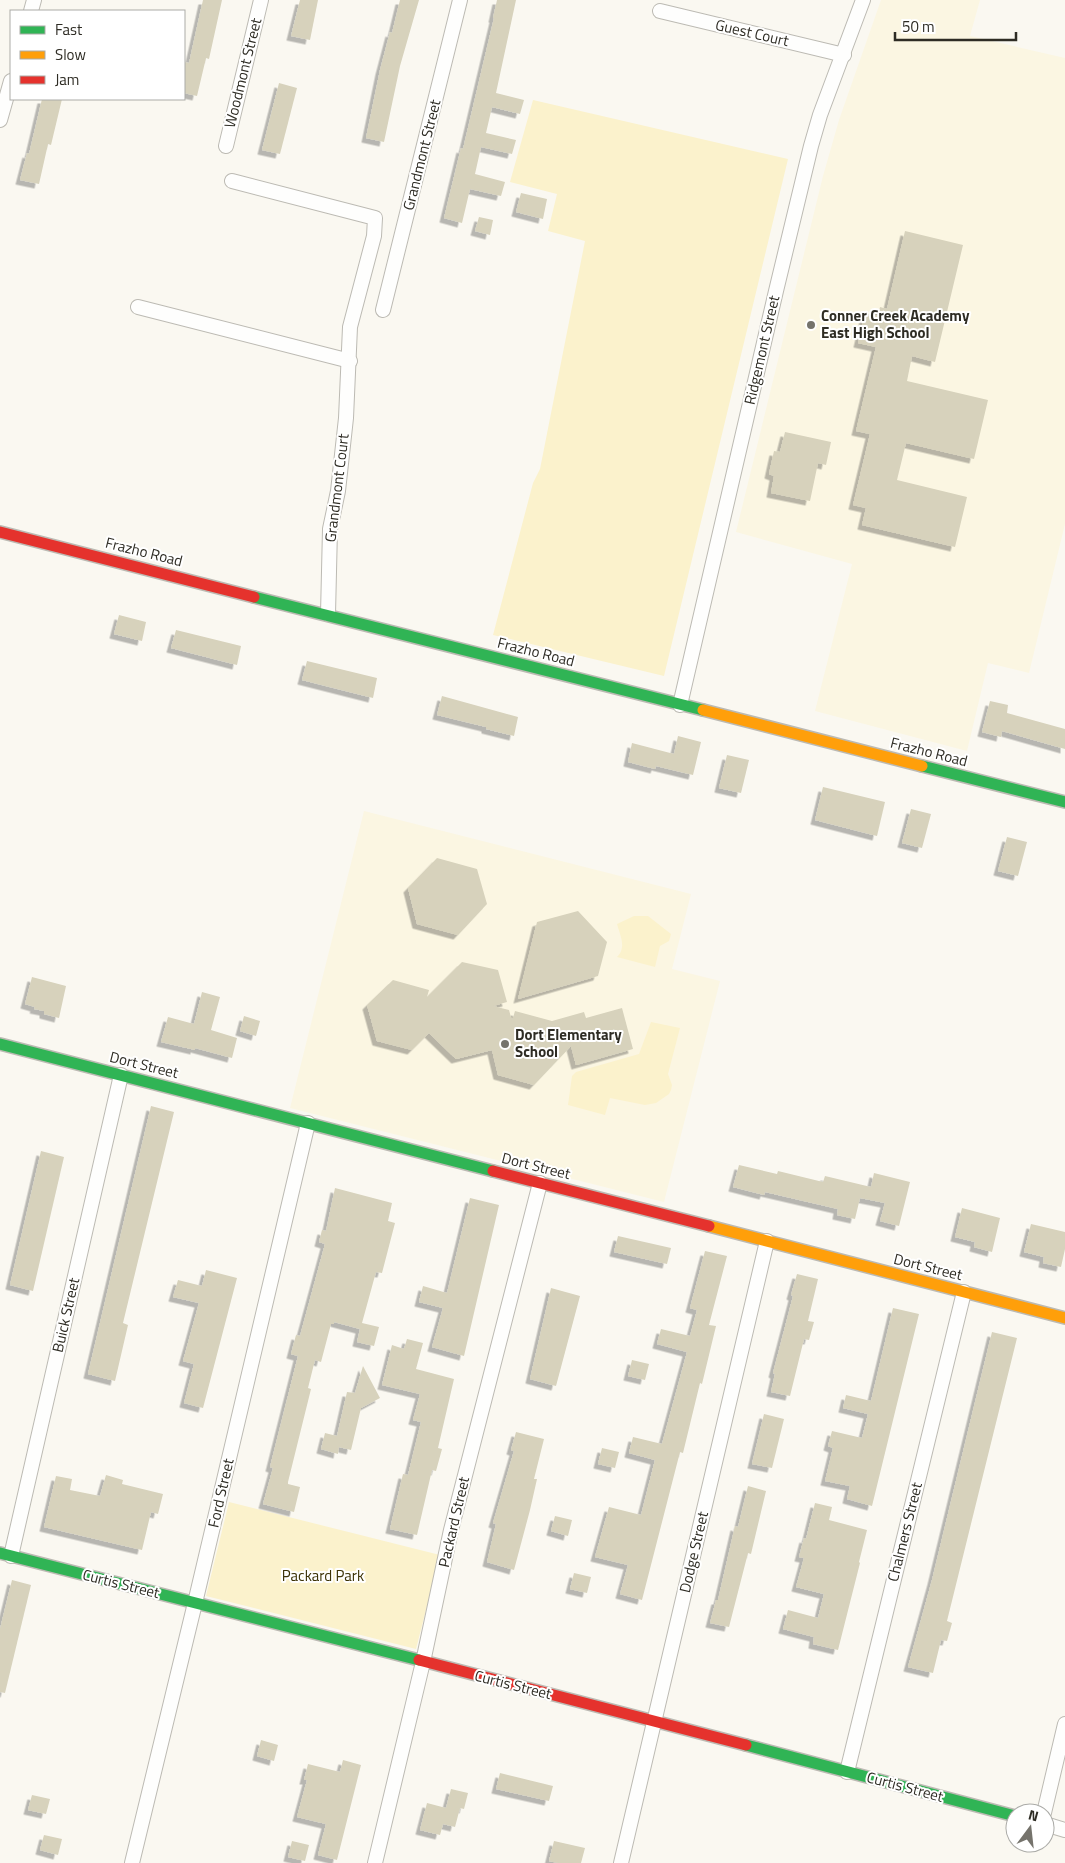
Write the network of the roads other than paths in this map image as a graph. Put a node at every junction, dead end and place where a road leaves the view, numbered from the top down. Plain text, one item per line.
1 (261, 0) edge
2 (460, 0) edge
3 (863, 0) edge
4 (660, 11) dead end
5 (844, 55) junction
6 (10, 85) edge
7 (0, 120) edge
8 (226, 146) dead end
9 (232, 181) dead end
10 (138, 307) dead end
11 (383, 310) dead end
12 (350, 362) junction
13 (0, 532) edge
14 (328, 614) junction
15 (680, 705) junction
16 (1065, 802) edge
17 (0, 1044) edge
18 (121, 1075) junction
19 (308, 1123) junction
20 (540, 1183) junction
21 (767, 1241) junction
22 (964, 1292) junction
23 (1065, 1318) edge
24 (5, 1555) edge
25 (195, 1603) junction
26 (423, 1662) junction
27 (655, 1721) junction
28 (1065, 1724) edge
29 (847, 1772) junction
30 (1046, 1803) edge
31 (1005, 1813) edge
32 (132, 1863) edge
33 (376, 1863) edge
34 (621, 1863) edge

1 - 8 street, Woodmont Street
2 - 11 street, Grandmont Street
3 - 5 street, Ridgemont Street
4 - 5 street, Guest Court
5 - 15 street, Ridgemont Street
6 - 7 street
9 - 12 street, Grandmont Court
10 - 12 street
12 - 14 street, Grandmont Court
13 - 14 street, Frazho Road
14 - 15 street, Frazho Road
15 - 16 street, Frazho Road
17 - 18 street, Dort Street
18 - 19 street, Dort Street
18 - 24 street, Buick Street
19 - 20 street, Dort Street
19 - 25 street, Ford Street
20 - 21 street, Dort Street
20 - 26 street, Packard Street
21 - 22 street, Dort Street
21 - 27 street, Dodge Street
22 - 23 street, Dort Street
22 - 29 street, Chalmers Street
24 - 25 street, Curtis Street
25 - 26 street, Curtis Street
25 - 32 street, Ford Street
26 - 27 street, Curtis Street
26 - 33 street, Packard Street
27 - 29 street, Curtis Street
27 - 34 street, Dodge Street
28 - 30 street
29 - 31 street, Curtis Street

